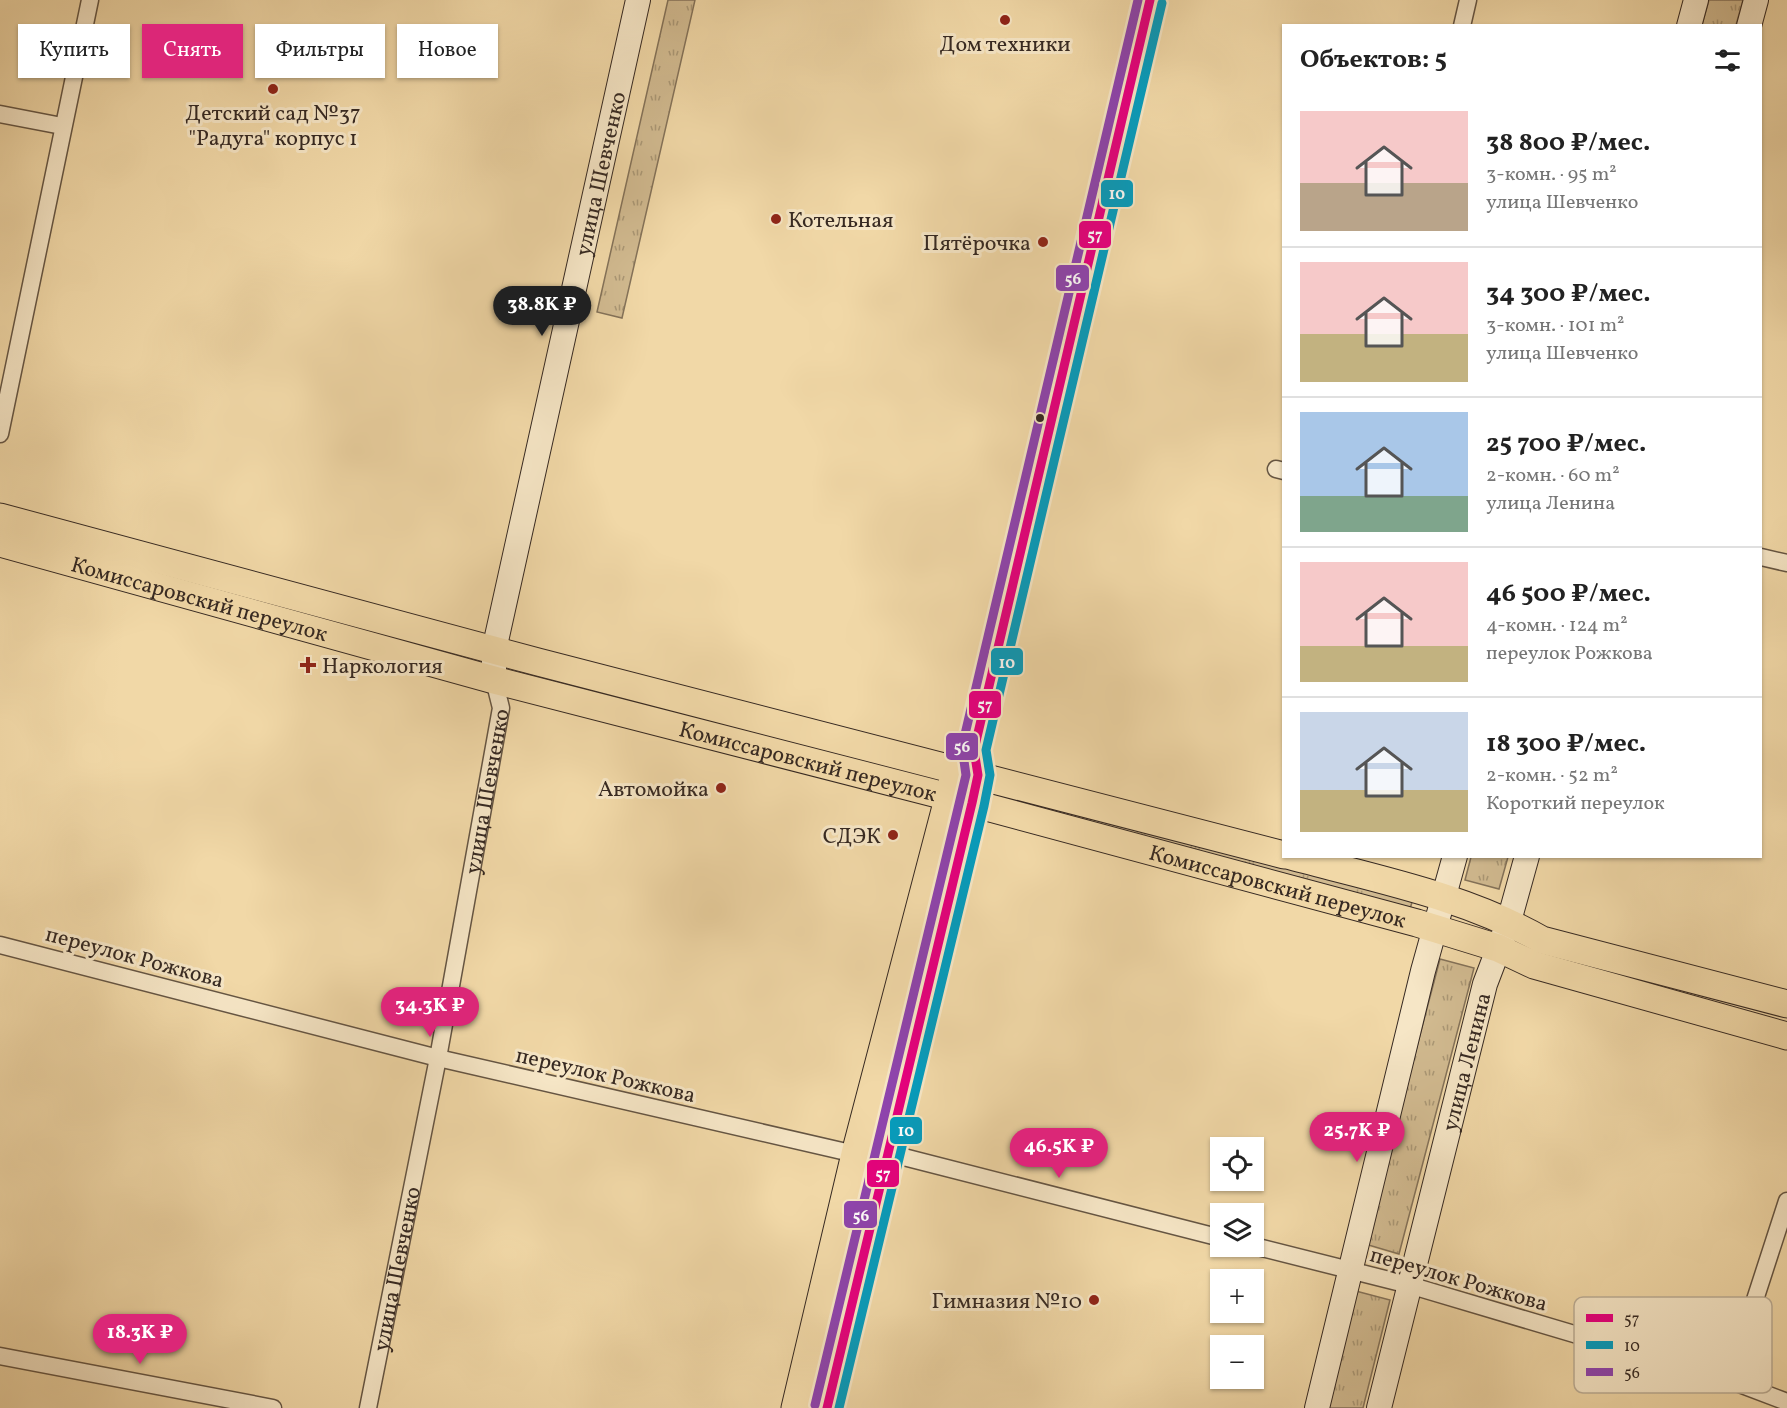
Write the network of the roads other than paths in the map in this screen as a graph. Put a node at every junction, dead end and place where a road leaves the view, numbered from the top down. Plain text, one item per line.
1 (90, 0) edge
2 (638, 0) edge
3 (1150, 0) edge
4 (1468, 0) edge
5 (1696, 0) edge
6 (1756, 0) edge
7 (1462, 24) edge
8 (1690, 24) edge
9 (1750, 24) edge
10 (0, 114) edge
11 (62, 126) junction
12 (0, 434) edge
13 (0, 517) edge
14 (0, 543) edge
15 (1762, 557) edge
16 (1787, 563) edge
17 (495, 650) junction
18 (494, 680) junction
19 (969, 765) junction
20 (960, 800) junction
21 (1282, 854) edge
22 (1298, 858) edge
23 (1454, 858) edge
24 (1526, 858) edge
25 (1443, 898) junction
26 (1509, 921) junction
27 (1435, 929) junction
28 (0, 945) edge
29 (1498, 948) junction
30 (1787, 1005) edge
31 (1785, 1028) edge
32 (438, 1058) junction
33 (888, 1153) junction
34 (855, 1154) junction
35 (1787, 1201) edge
36 (1210, 1235) edge
37 (1264, 1249) edge
38 (1352, 1272) junction
39 (1409, 1285) junction
40 (1756, 1297) edge
41 (1574, 1334) edge
42 (0, 1356) edge
43 (1763, 1393) edge
44 (1787, 1402) edge
45 (273, 1408) edge
46 (368, 1408) edge
47 (795, 1408) edge
48 (827, 1408) edge
49 (1317, 1408) edge
50 (1379, 1408) edge

1 - 11 street
2 - 17 main road, улица Шевченко
3 - 19 main road
4 - 7 street
5 - 8 main road
6 - 9 main road
10 - 11 street
11 - 12 street
13 - 17 main road, Комиссаровский переулок
14 - 18 main road, Комиссаровский переулок
15 - 16 street
17 - 18 main road, улица Шевченко
17 - 19 main road, Комиссаровский переулок
18 - 20 main road, Комиссаровский переулок
18 - 32 street, улица Шевченко
19 - 20 main road
19 - 21 main road, Комиссаровский переулок
20 - 27 main road, Комиссаровский переулок
20 - 33 main road
20 - 34 main road
22 - 25 main road, Комиссаровский переулок
23 - 25 main road
24 - 26 main road, улица Ленина
25 - 26 main road, Комиссаровский переулок
25 - 27 main road
26 - 29 main road, улица Ленина
26 - 30 main road, Комиссаровский переулок
27 - 29 main road, Комиссаровский переулок
27 - 38 main road
28 - 32 street, переулок Рожкова
29 - 31 main road, Комиссаровский переулок
29 - 39 main road, улица Ленина
32 - 34 street, переулок Рожкова
32 - 46 street, улица Шевченко
33 - 36 street
33 - 48 main road
34 - 47 main road
35 - 40 street
37 - 38 street, переулок Рожкова
38 - 39 street, переулок Рожкова
38 - 49 main road
39 - 41 street, переулок Рожкова
39 - 50 main road, улица Ленина
42 - 45 street
43 - 44 street, переулок Рожкова

